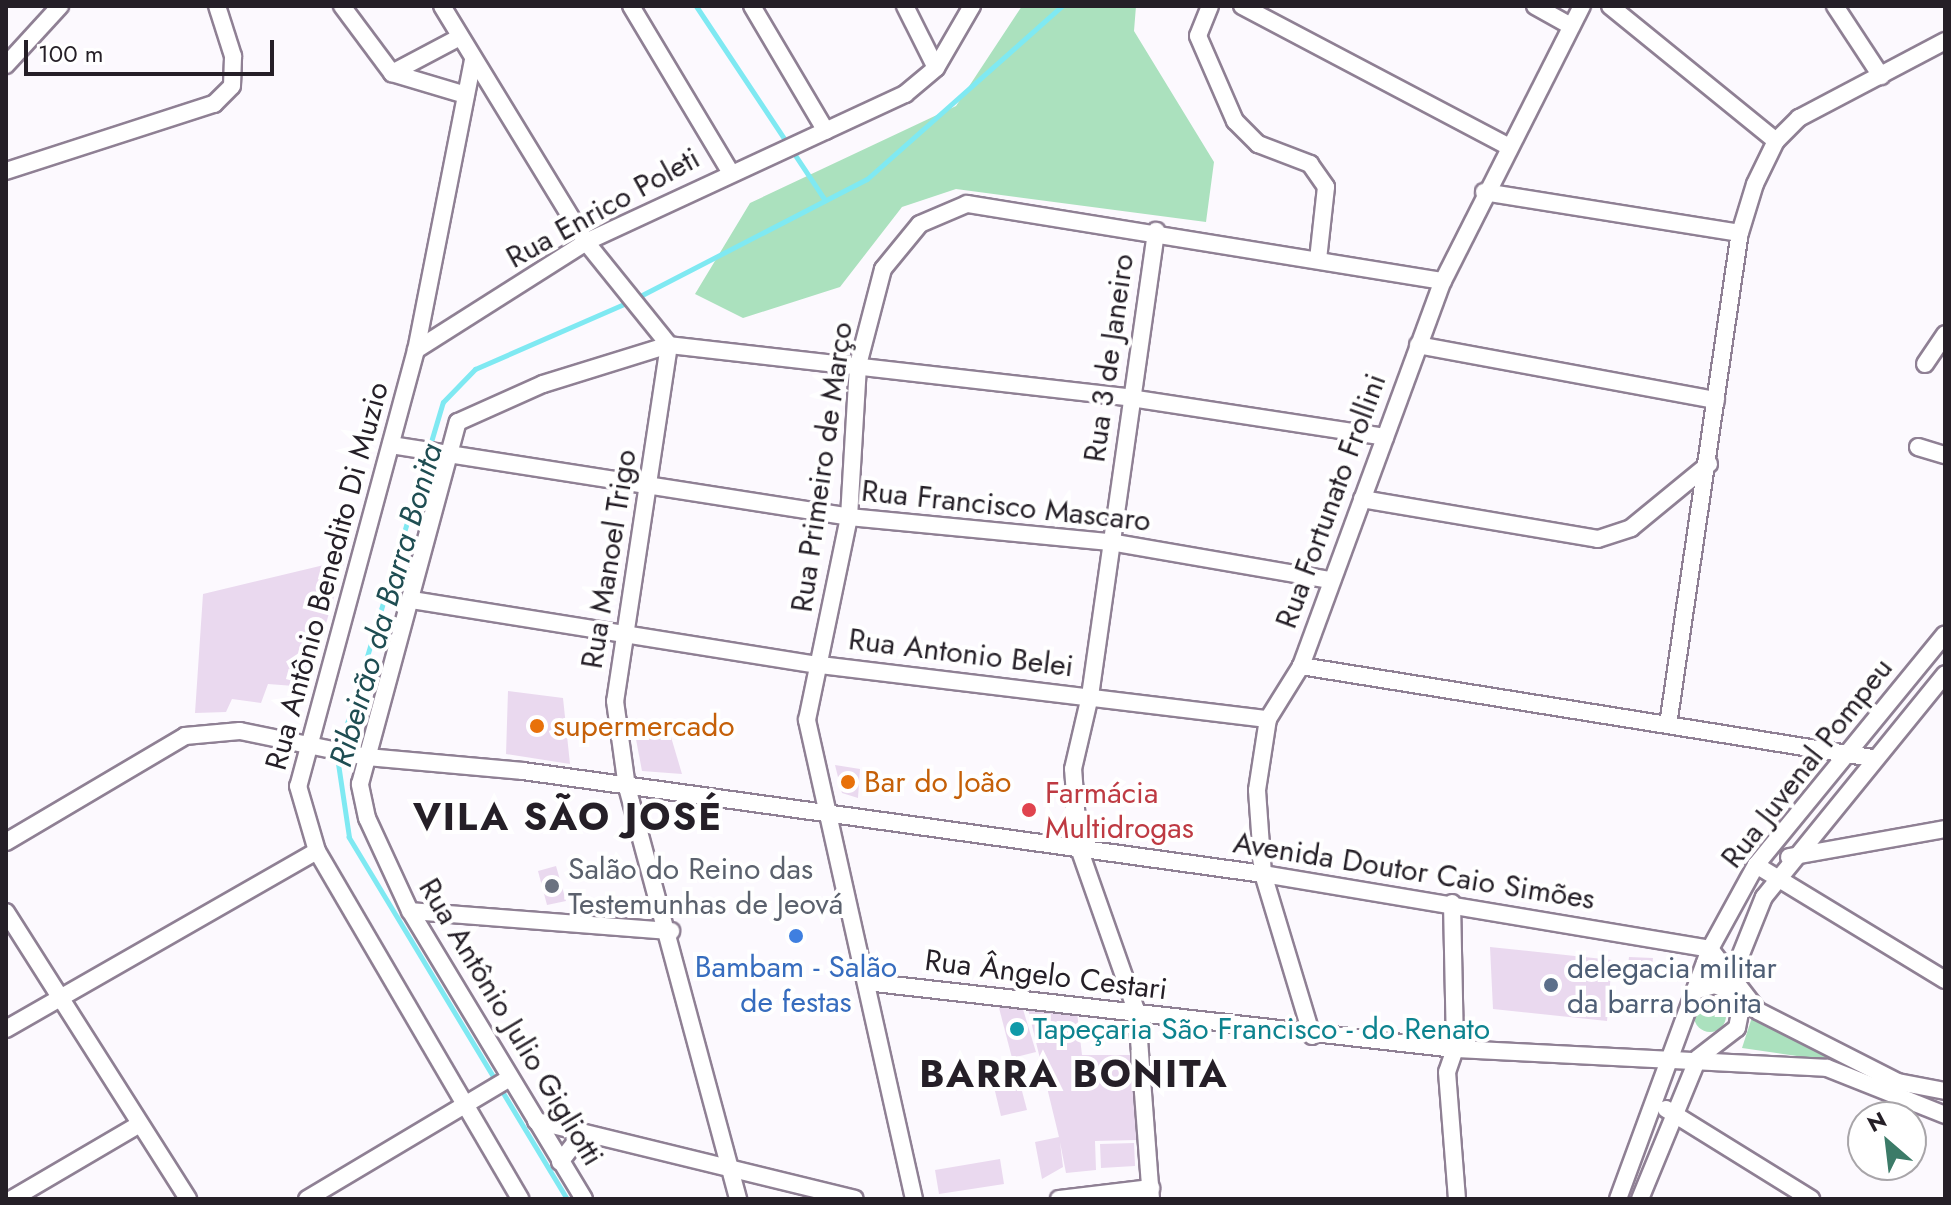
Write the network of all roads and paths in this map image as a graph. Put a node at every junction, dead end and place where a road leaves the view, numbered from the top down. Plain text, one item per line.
1 (60, 6) edge
2 (217, 6) edge
3 (342, 6) edge
4 (442, 6) edge
5 (631, 6) edge
6 (752, 6) edge
7 (905, 6) edge
8 (972, 6) edge
9 (1210, 6) edge
10 (1242, 6) edge
11 (1535, 6) edge
12 (1582, 6) edge
13 (1610, 6) edge
14 (1835, 6) edge
15 (1571, 26) junction
16 (460, 37) junction
17 (1945, 41) edge
18 (473, 60) junction
19 (6, 65) edge
20 (936, 68) junction
21 (394, 69) junction
22 (1881, 76) junction
23 (466, 95) junction
24 (826, 131) junction
25 (1776, 141) junction
26 (1509, 147) junction
27 (729, 170) junction
28 (6, 171) edge
29 (1484, 192) junction
30 (1156, 231) junction
31 (1740, 233) junction
32 (586, 242) junction
33 (1318, 259) junction
34 (1443, 281) junction
35 (1945, 334) edge
36 (669, 345) junction
37 (1418, 345) junction
38 (416, 350) junction
39 (1925, 364) dead end
40 (858, 365) junction
41 (1131, 398) junction
42 (1716, 400) junction
43 (1385, 437) junction
44 (394, 446) junction
45 (1918, 447) dead end
46 (438, 455) junction
47 (1945, 455) edge
48 (1709, 464) junction
49 (652, 482) junction
50 (1362, 499) junction
51 (849, 517) junction
52 (1110, 542) junction
53 (1330, 580) junction
54 (412, 600) junction
55 (621, 631) junction
56 (1945, 634) edge
57 (820, 665) junction
58 (1301, 666) junction
59 (1945, 674) edge
60 (1090, 696) junction
61 (1268, 719) junction
62 (1668, 725) junction
63 (309, 745) junction
64 (1844, 753) junction
65 (367, 757) junction
66 (1872, 758) junction
67 (627, 787) junction
68 (826, 813) junction
69 (1945, 829) edge
70 (6, 842) edge
71 (1771, 847) junction
72 (1079, 848) junction
73 (317, 851) junction
74 (1790, 857) junction
75 (1756, 865) junction
76 (1263, 874) junction
77 (1778, 877) junction
78 (1452, 903) junction
79 (410, 911) junction
80 (6, 912) edge
81 (671, 931) junction
82 (1710, 949) junction
83 (1731, 979) junction
84 (1945, 980) edge
85 (866, 982) junction
86 (1697, 990) junction
87 (1738, 996) junction
88 (57, 999) junction
89 (1137, 1013) junction
90 (6, 1029) edge
91 (1312, 1036) junction
92 (1455, 1049) junction
93 (1698, 1058) junction
94 (1671, 1065) junction
95 (505, 1081) junction
96 (1945, 1091) edge
97 (469, 1103) junction
98 (1655, 1104) junction
99 (1675, 1113) junction
100 (1945, 1115) edge
101 (536, 1121) junction
102 (140, 1124) junction
103 (583, 1133) junction
104 (560, 1162) junction
105 (730, 1168) junction
106 (1151, 1194) edge
107 (12, 1199) edge
108 (188, 1199) edge
109 (307, 1199) edge
110 (520, 1199) edge
111 (584, 1199) edge
112 (738, 1199) edge
113 (855, 1199) edge
114 (914, 1199) edge
115 (1059, 1199) edge
116 (1456, 1199) edge
117 (1618, 1199) edge
118 (1640, 1199) edge
119 (1811, 1199) edge

1 - 19 street
2 - 28 street
3 - 21 street
4 - 16 street
5 - 27 street
6 - 24 street
7 - 20 street
8 - 20 street, Rua Enrico Poleti
9 - 33 street
10 - 26 street
11 - 15 street
12 - 15 street, Rua Fortunato Frollini
13 - 25 street
14 - 22 street
15 - 26 street, Rua Fortunato Frollini
16 - 18 street
16 - 21 street
17 - 22 street
18 - 23 street, Rua Antônio Benedito Di Muzio
18 - 32 street
20 - 24 street, Rua Enrico Poleti
21 - 23 street
22 - 25 street
23 - 38 street, Rua Antônio Benedito Di Muzio
24 - 27 street, Rua Enrico Poleti
25 - 31 street
26 - 29 street, Rua Fortunato Frollini
27 - 32 street, Rua Enrico Poleti
29 - 31 street
29 - 34 street, Rua Fortunato Frollini
30 - 33 street
30 - 40 street, Rua Primeiro de Março
30 - 41 street, Rua 3 de Janeiro
31 - 42 street
32 - 36 street
32 - 38 street, Rua Enrico Poleti
33 - 34 street
34 - 37 street, Rua Fortunato Frollini
35 - 39 street
36 - 40 street
36 - 46 street, Rua Antônio Julio Gigliotti
36 - 49 street, Rua Manoel Trigo
37 - 42 street
37 - 43 street, Rua Fortunato Frollini
38 - 44 street, Rua Antônio Benedito Di Muzio
40 - 41 street
40 - 51 street, Rua Primeiro de Março
41 - 43 street
41 - 52 street, Rua 3 de Janeiro
42 - 48 street
43 - 50 street, Rua Fortunato Frollini
44 - 46 street, Rua Francisco Mascaro
44 - 63 street, Rua Antônio Benedito Di Muzio
45 - 47 street
46 - 49 street, Rua Francisco Mascaro
46 - 54 street, Rua Antônio Julio Gigliotti
48 - 50 street
48 - 62 street
49 - 51 street, Rua Francisco Mascaro
49 - 55 street, Rua Manoel Trigo
50 - 53 street, Rua Fortunato Frollini
51 - 52 street, Rua Francisco Mascaro
51 - 57 street, Rua Primeiro de Março
52 - 53 street, Rua Francisco Mascaro
52 - 60 street, Rua 3 de Janeiro
53 - 58 street, Rua Fortunato Frollini
54 - 55 street, Rua Antonio Belei
54 - 65 street, Rua Antônio Julio Gigliotti
55 - 57 street, Rua Antonio Belei
55 - 67 street, Rua Manoel Trigo
56 - 64 street, Rua Juvenal Pompeu
57 - 60 street, Rua Antonio Belei
57 - 68 street, Rua Primeiro de Março
58 - 61 street, Rua Fortunato Frollini
58 - 62 street
59 - 66 street, Rua Juvenal Pompeu
60 - 61 street, Rua Antonio Belei
60 - 72 street, Rua 3 de Janeiro
61 - 76 street, Rua Fortunato Frollini
62 - 64 street
63 - 65 street, Avenida Doutor Caio Simões
63 - 70 street, Avenida Doutor Caio Simões
63 - 73 street, Rua Antônio Benedito Di Muzio
64 - 66 street
64 - 71 street, Rua Juvenal Pompeu
65 - 67 street, Avenida Doutor Caio Simões
65 - 79 street, Rua Antônio Julio Gigliotti
66 - 74 street, Rua Juvenal Pompeu
67 - 68 street, Avenida Doutor Caio Simões
67 - 81 street, Rua Manoel Trigo
68 - 72 street, Avenida Doutor Caio Simões
68 - 85 street, Rua Primeiro de Março
69 - 74 street
71 - 74 street
71 - 75 street, Rua Juvenal Pompeu
72 - 76 street, Avenida Doutor Caio Simões
72 - 89 street, Rua 3 de Janeiro
73 - 88 street
73 - 97 street, Rua Antônio Benedito Di Muzio
74 - 77 street, Rua Juvenal Pompeu
75 - 77 street
75 - 82 street, Rua Juvenal Pompeu
76 - 78 street, Avenida Doutor Caio Simões
76 - 91 street, Rua Fortunato Frollini
77 - 83 street, Rua Juvenal Pompeu
77 - 84 street
78 - 82 street, Avenida Doutor Caio Simões
78 - 92 street
79 - 81 street
79 - 95 street, Rua Antônio Julio Gigliotti
80 - 88 street
81 - 105 street, Rua Manoel Trigo
82 - 83 street
82 - 86 street, Rua Juvenal Pompeu
83 - 87 street
83 - 96 street
85 - 89 street, Rua Ângelo Cestari
85 - 114 street, Rua Primeiro de Março
86 - 87 street
86 - 94 street, Rua Juvenal Pompeu
87 - 93 street
88 - 90 street
88 - 102 street
89 - 91 street, Rua Ângelo Cestari
89 - 106 street, Rua 3 de Janeiro
91 - 92 street, Rua Ângelo Cestari
92 - 94 street, Rua Ângelo Cestari
92 - 116 street
93 - 94 street, Rua Ângelo Cestari
93 - 99 street
93 - 100 street
94 - 98 street, Rua Juvenal Pompeu
95 - 97 street
95 - 101 street, Rua Antônio Julio Gigliotti
97 - 109 street
97 - 110 street, Rua Antônio Benedito Di Muzio
98 - 99 street
98 - 117 street, Rua Juvenal Pompeu
99 - 118 street
99 - 119 street
101 - 103 street
101 - 104 street, Rua Antônio Julio Gigliotti
102 - 107 street
102 - 108 street
103 - 104 street
103 - 105 street
104 - 111 street, Rua Antônio Julio Gigliotti
105 - 112 street, Rua Manoel Trigo
105 - 113 street
106 - 115 street

